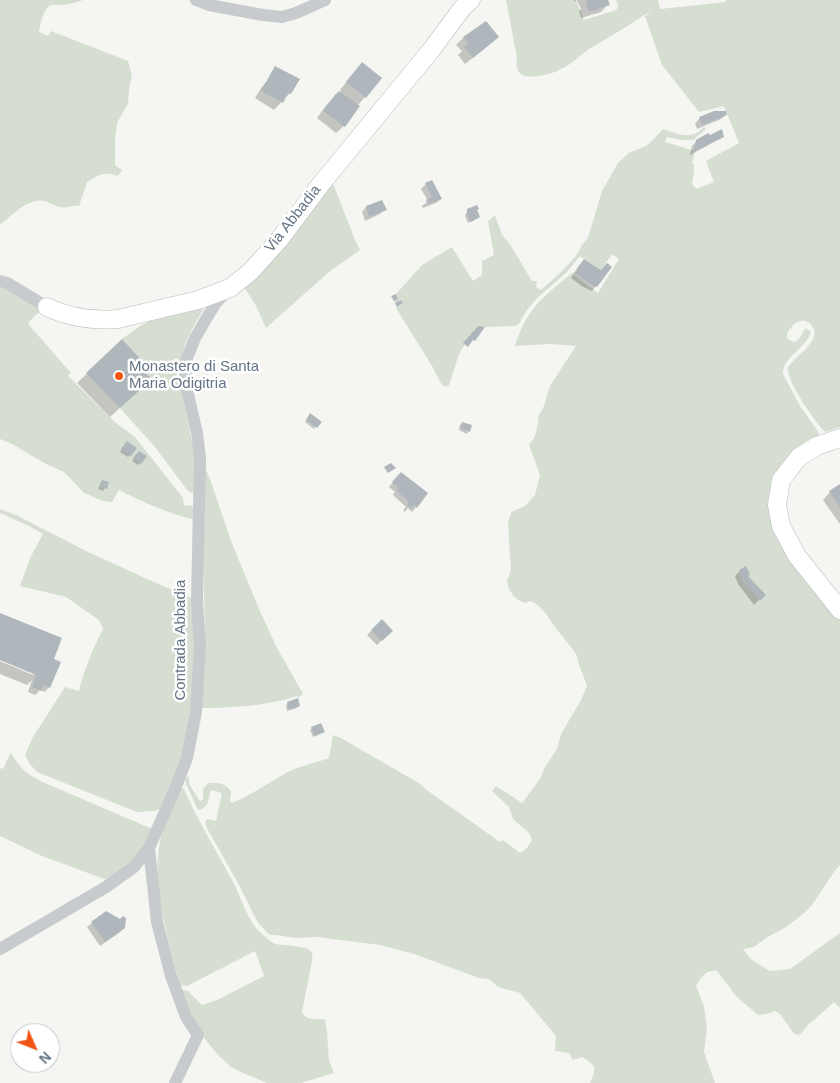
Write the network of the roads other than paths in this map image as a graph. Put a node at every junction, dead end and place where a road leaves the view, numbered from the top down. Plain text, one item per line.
1 (196, 0) edge
2 (325, 0) edge
3 (463, 2) edge
4 (0, 282) edge
5 (230, 288) junction
6 (47, 307) joint
7 (840, 438) edge
8 (840, 610) edge
9 (149, 848) junction
10 (0, 949) edge
11 (175, 1083) edge

1 - 2 street
3 - 5 street, Via Abbadia
4 - 6 street
5 - 6 street, Via Abbadia
5 - 9 street, Contrada Abbadia
7 - 8 street
9 - 10 street, Contrada Abbadia
9 - 11 street

